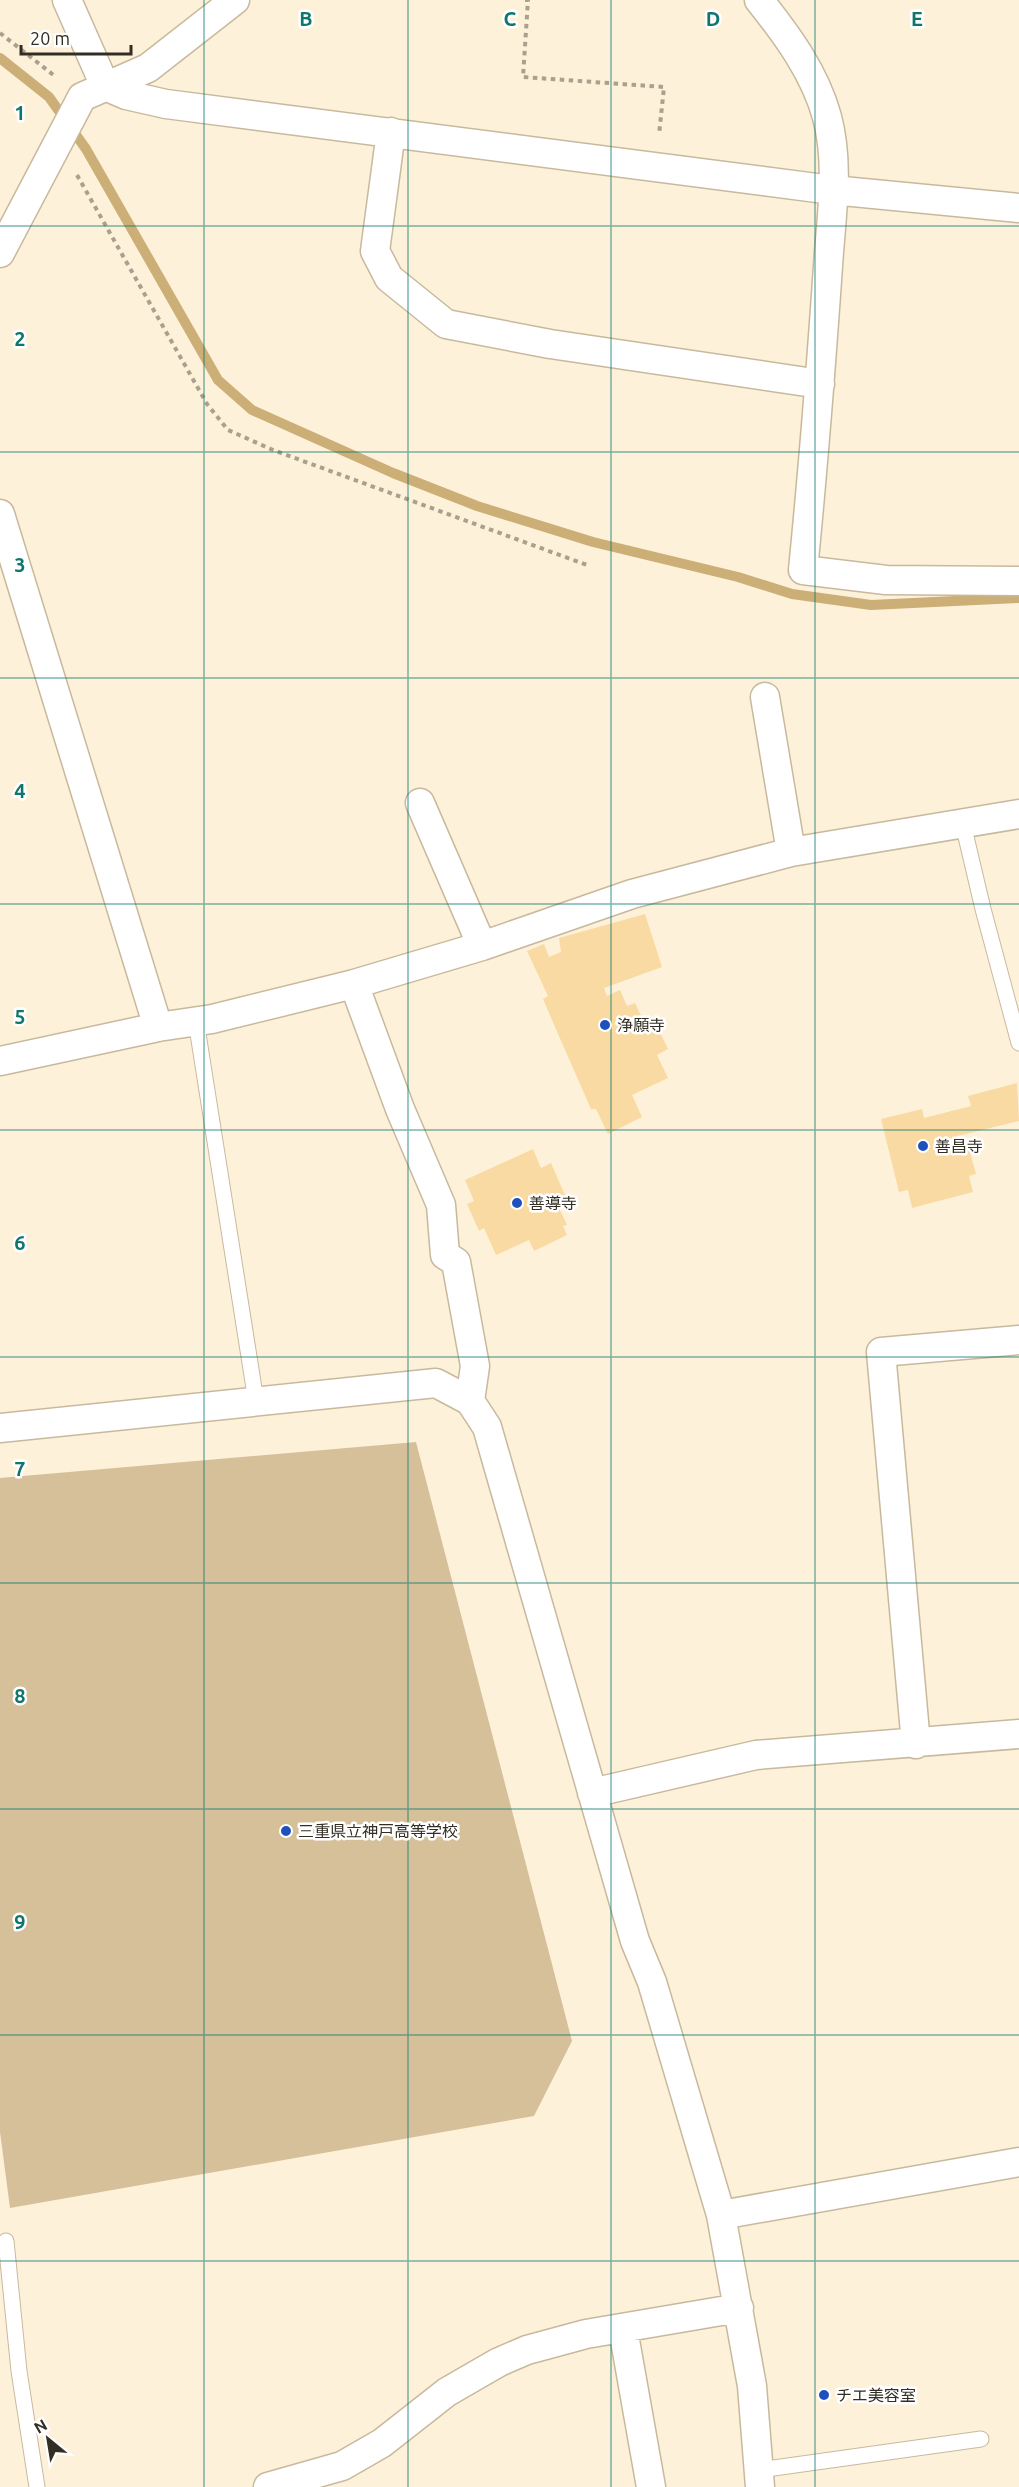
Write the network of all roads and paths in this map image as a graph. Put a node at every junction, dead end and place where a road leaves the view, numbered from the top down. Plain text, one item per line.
1 (67, 0) edge
2 (235, 0) edge
3 (525, 0) edge
4 (759, 0) edge
5 (0, 33) edge
6 (89, 95) junction
7 (391, 132) junction
8 (55, 145) junction
9 (655, 167) junction
10 (832, 190) junction
11 (1019, 208) edge
12 (0, 254) edge
13 (820, 384) junction
14 (0, 514) edge
15 (587, 565) dead end
16 (1019, 581) edge
17 (765, 697) dead end
18 (420, 802) dead end
19 (1019, 814) edge
20 (963, 824) junction
21 (791, 852) junction
22 (482, 946) junction
23 (354, 984) junction
24 (196, 1021) junction
25 (158, 1027) junction
26 (1019, 1043) edge
27 (0, 1061) edge
28 (1019, 1340) edge
29 (256, 1401) junction
30 (470, 1401) junction
31 (0, 1428) edge
32 (1019, 1734) edge
33 (916, 1744) junction
34 (592, 1793) junction
35 (1019, 2162) edge
36 (721, 2215) junction
37 (6, 2241) dead end
38 (739, 2308) junction
39 (623, 2329) junction
40 (981, 2439) dead end
41 (759, 2479) edge
42 (37, 2487) edge
43 (268, 2487) edge
44 (651, 2487) edge

1 - 6 street
2 - 6 street
3 - 9 path
4 - 10 street
5 - 6 path
6 - 7 street
6 - 8 street
7 - 9 street
7 - 13 street
8 - 12 street
8 - 15 path
9 - 10 street
10 - 11 street
10 - 13 street
13 - 16 street
14 - 25 street
17 - 21 street
18 - 22 street
19 - 20 street
20 - 21 street
20 - 26 lane
21 - 22 street
22 - 23 street
23 - 24 street
23 - 30 street
24 - 25 street
24 - 29 lane
25 - 27 street
28 - 33 street
29 - 30 street
29 - 31 street
30 - 34 street
32 - 33 street
33 - 34 street
34 - 36 street
35 - 36 street
36 - 38 street
37 - 42 lane
38 - 39 street
38 - 41 street
39 - 43 street
39 - 44 street
40 - 41 lane

